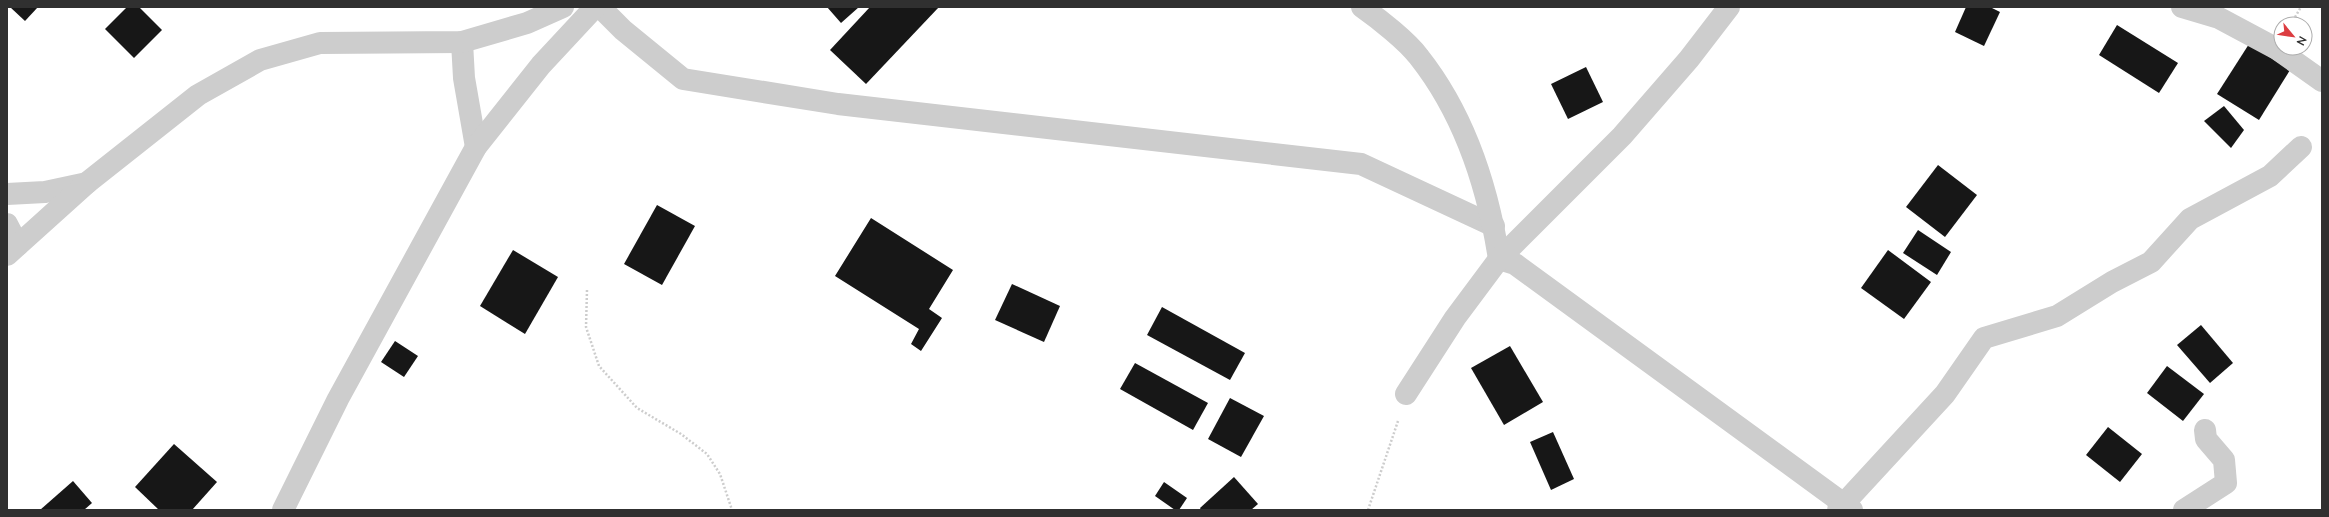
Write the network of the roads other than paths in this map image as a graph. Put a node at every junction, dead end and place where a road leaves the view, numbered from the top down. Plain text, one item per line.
1 (563, 7) edge
2 (595, 7) edge
3 (600, 7) edge
4 (1362, 7) edge
5 (1729, 7) edge
6 (2182, 7) edge
7 (462, 42) junction
8 (2322, 81) edge
9 (476, 147) junction
10 (2301, 147) dead end
11 (88, 182) junction
12 (7, 194) edge
13 (7, 224) edge
14 (1494, 226) junction
15 (13, 250) edge
16 (1499, 259) junction
17 (1406, 394) road end
18 (2205, 430) dead end
19 (1845, 508) edge
20 (283, 510) edge
21 (2184, 510) edge

1 - 7 street
2 - 9 street
3 - 14 street
4 - 14 street
5 - 16 street
6 - 8 street
7 - 9 street
7 - 11 street
9 - 20 street
10 - 19 street
11 - 12 street
11 - 15 street
13 - 15 street
14 - 16 street
16 - 17 street
16 - 19 street
18 - 21 street

